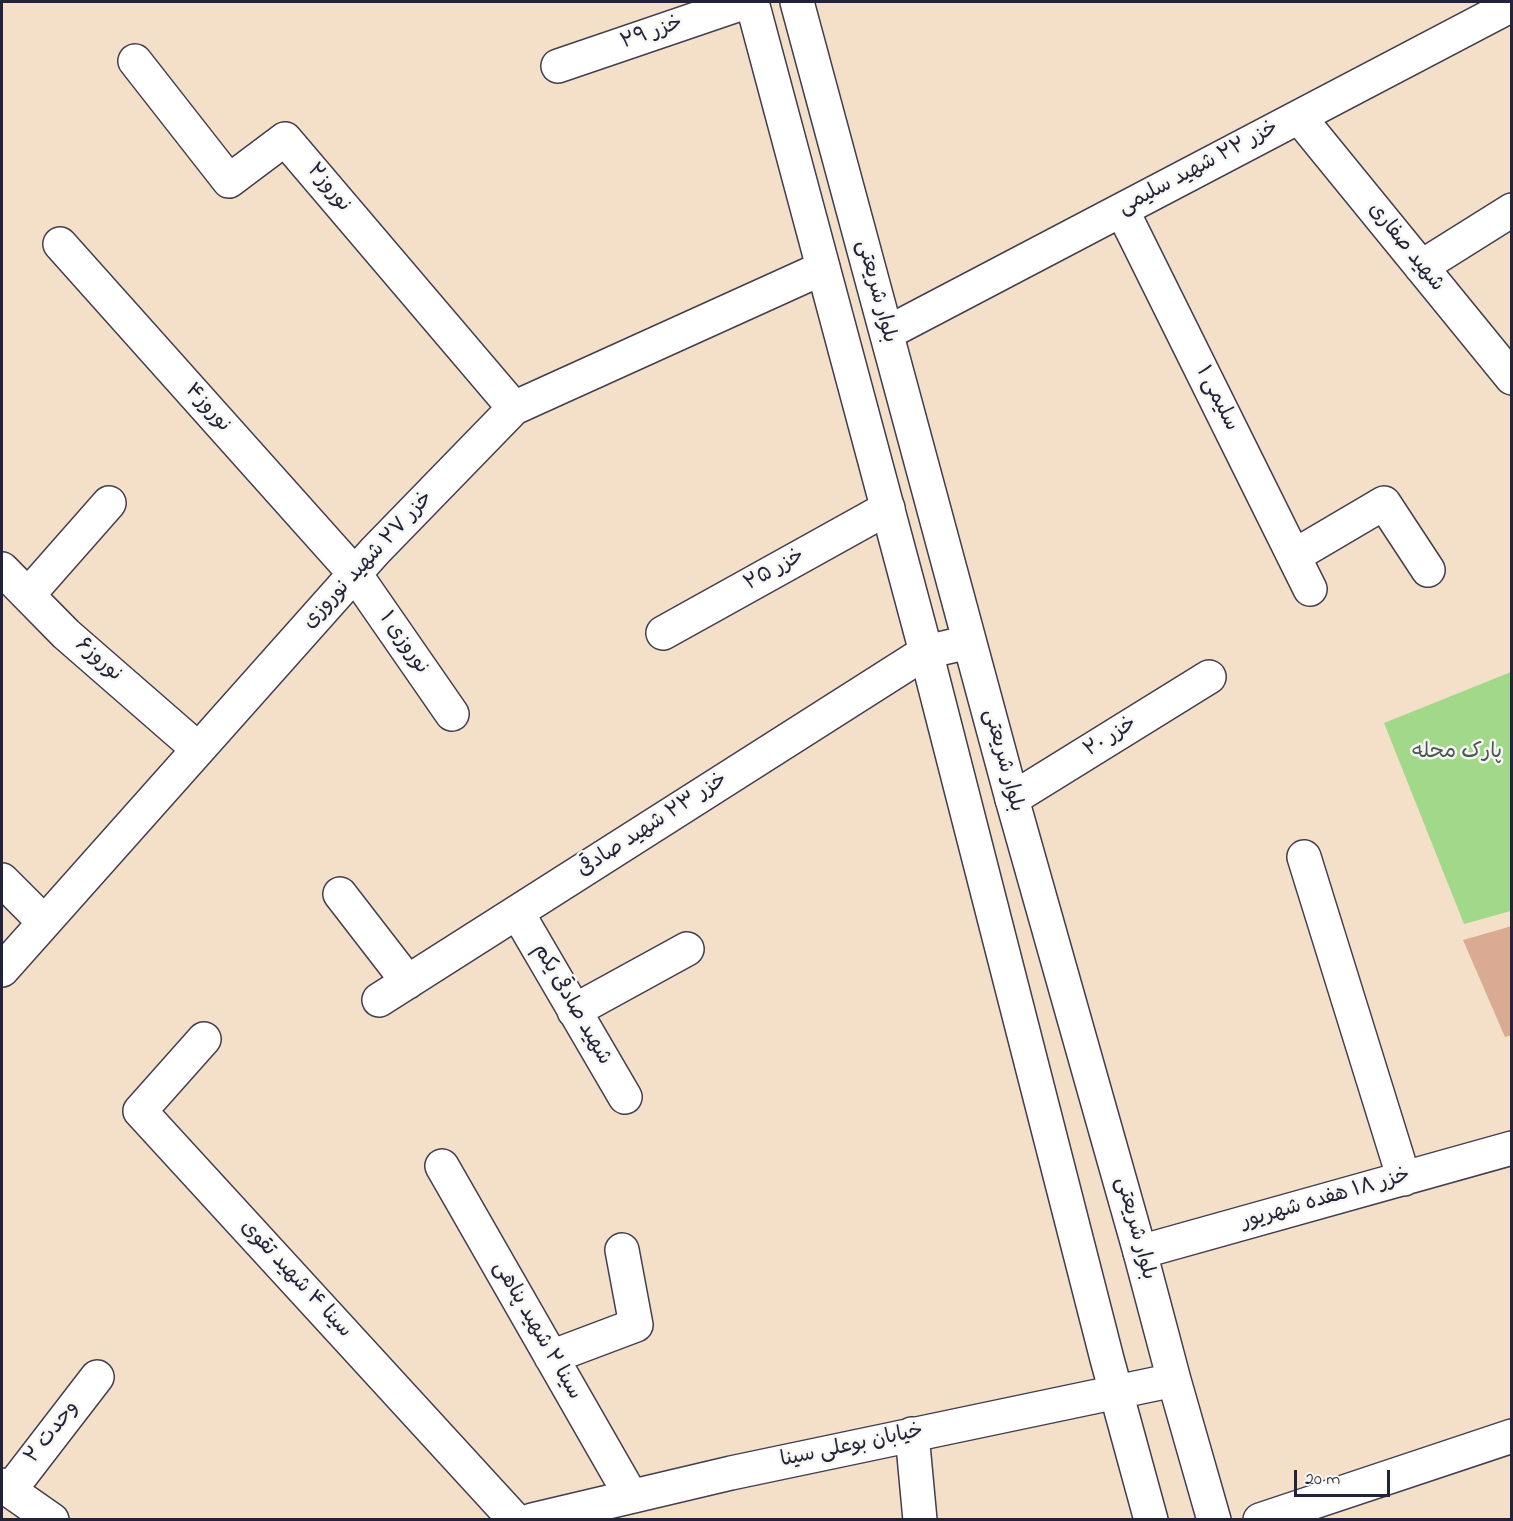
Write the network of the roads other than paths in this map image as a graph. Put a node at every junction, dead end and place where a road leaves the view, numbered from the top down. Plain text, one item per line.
1 (746, 2) edge
2 (752, 2) edge
3 (797, 2) edge
4 (1500, 6) edge
5 (135, 61) dead end
6 (558, 66) dead end
7 (1299, 117) junction
8 (1122, 210) junction
9 (1512, 210) edge
10 (60, 244) dead end
11 (1421, 267) junction
12 (823, 268) junction
13 (886, 333) junction
14 (1512, 378) edge
15 (514, 408) junction
16 (109, 503) dead end
17 (888, 508) junction
18 (1294, 556) junction
19 (2, 569) edge
20 (1428, 570) dead end
21 (355, 574) junction
22 (1311, 589) dead end
23 (27, 595) junction
24 (663, 633) dead end
25 (969, 642) junction
26 (926, 652) junction
27 (1209, 677) dead end
28 (452, 714) dead end
29 (198, 749) junction
30 (1012, 799) junction
31 (1304, 857) dead end
32 (2, 880) edge
33 (340, 894) dead end
34 (517, 912) junction
35 (44, 922) junction
36 (687, 949) dead end
37 (2, 970) edge
38 (408, 982) junction
39 (380, 1000) dead end
40 (574, 1011) junction
41 (204, 1039) dead end
42 (625, 1097) dead end
43 (1512, 1148) edge
44 (442, 1166) dead end
45 (1404, 1179) junction
46 (622, 1250) dead end
47 (1140, 1252) junction
48 (551, 1357) junction
49 (97, 1377) dead end
50 (1174, 1380) junction
51 (1115, 1391) junction
52 (912, 1434) junction
53 (1512, 1436) edge
54 (6, 1487) edge
55 (614, 1506) edge
56 (52, 1520) edge
57 (515, 1520) edge
58 (532, 1520) edge
59 (920, 1520) edge
60 (1151, 1520) edge
61 (1214, 1520) edge
62 (1260, 1520) edge

1 - 6 street, خزر ۲۹
2 - 12 street, بلوار شریعتی
3 - 13 street, بلوار شریعتی
4 - 7 street, خزر ۲۲ شهید سلیمی
5 - 15 street, نوروز۲
7 - 8 street, خزر ۲۲ شهید سلیمی
7 - 11 street, شهید صفاری
8 - 13 street, خزر ۲۲ شهید سلیمی
8 - 18 street, سلیمی ۱
9 - 11 street
10 - 21 street, نوروز۴
11 - 14 street, شهید صفاری
12 - 15 street, خزر ۲۷ شهید نوروزی
12 - 17 street, بلوار شریعتی
13 - 25 street, بلوار شریعتی
15 - 21 street, خزر ۲۷ شهید نوروزی
16 - 23 street
17 - 24 street, خزر ۲۵
17 - 26 street, بلوار شریعتی
18 - 20 street
18 - 22 street, سلیمی ۱
19 - 23 street, نوروز۶
21 - 28 street, نوروزی ۱
21 - 29 street, خزر ۲۷ شهید نوروزی
23 - 29 street, نوروز۶
25 - 26 street, خزر ۲۳ شهید صادقی
25 - 30 street, بلوار شریعتی
26 - 34 street, خزر ۲۳ شهید صادقی
26 - 51 street, بلوار شریعتی
27 - 30 street, خزر ۲۰
29 - 35 street, خزر ۲۷ شهید نوروزی
30 - 47 street, بلوار شریعتی
31 - 45 street
32 - 35 street
33 - 38 street
34 - 38 street, خزر ۲۳ شهید صادقی
34 - 40 street, شهید صادقی یکم
35 - 37 street, خزر ۲۷ شهید نوروزی
36 - 40 street
38 - 39 street, خزر ۲۳ شهید صادقی
40 - 42 street, شهید صادقی یکم
41 - 57 street, سینا ۴ شهید تقوی
43 - 45 street, خزر ۱۸ هفده شهریور
44 - 48 street, سینا ۲ شهید پناهی
45 - 47 street, خزر ۱۸ هفده شهریور
46 - 48 street
47 - 50 street, بلوار شریعتی
48 - 55 street, سینا ۲ شهید پناهی
49 - 54 street, وحدت ۲
50 - 51 street, خیابان بوعلی سینا
50 - 61 street, بلوار شریعتی
51 - 52 street, خیابان بوعلی سینا
51 - 60 street, بلوار شریعتی
52 - 55 street, خیابان بوعلی سینا
52 - 59 street
53 - 62 street
54 - 56 street
55 - 58 street, خیابان بوعلی سینا

